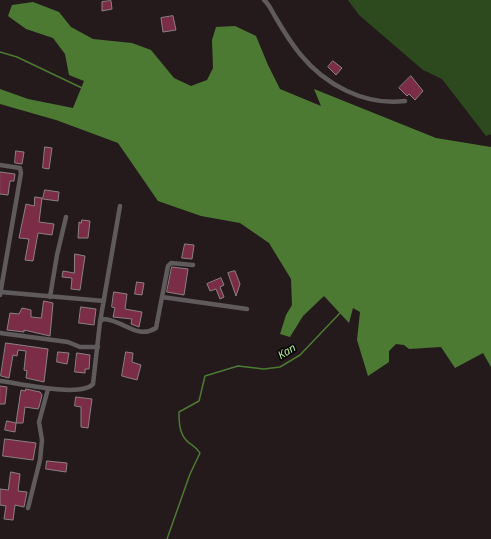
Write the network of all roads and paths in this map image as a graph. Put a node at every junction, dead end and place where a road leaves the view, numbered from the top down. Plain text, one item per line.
1 (264, 0) edge
2 (405, 101) dead end
3 (0, 165) edge
4 (120, 206) dead end
5 (66, 217) dead end
6 (193, 265) dead end
7 (0, 294) edge
8 (50, 297) junction
9 (162, 297) junction
10 (104, 301) junction
11 (247, 308) dead end
12 (100, 322) junction
13 (0, 333) edge
14 (98, 347) junction
15 (0, 381) edge
16 (48, 389) junction
17 (28, 508) dead end

1 - 2 street
3 - 7 street
4 - 10 street
5 - 8 street
6 - 9 street
7 - 8 street
8 - 10 street
9 - 11 street
9 - 12 street
10 - 12 street
12 - 14 street
13 - 14 street
14 - 16 street
15 - 16 street
16 - 17 street

